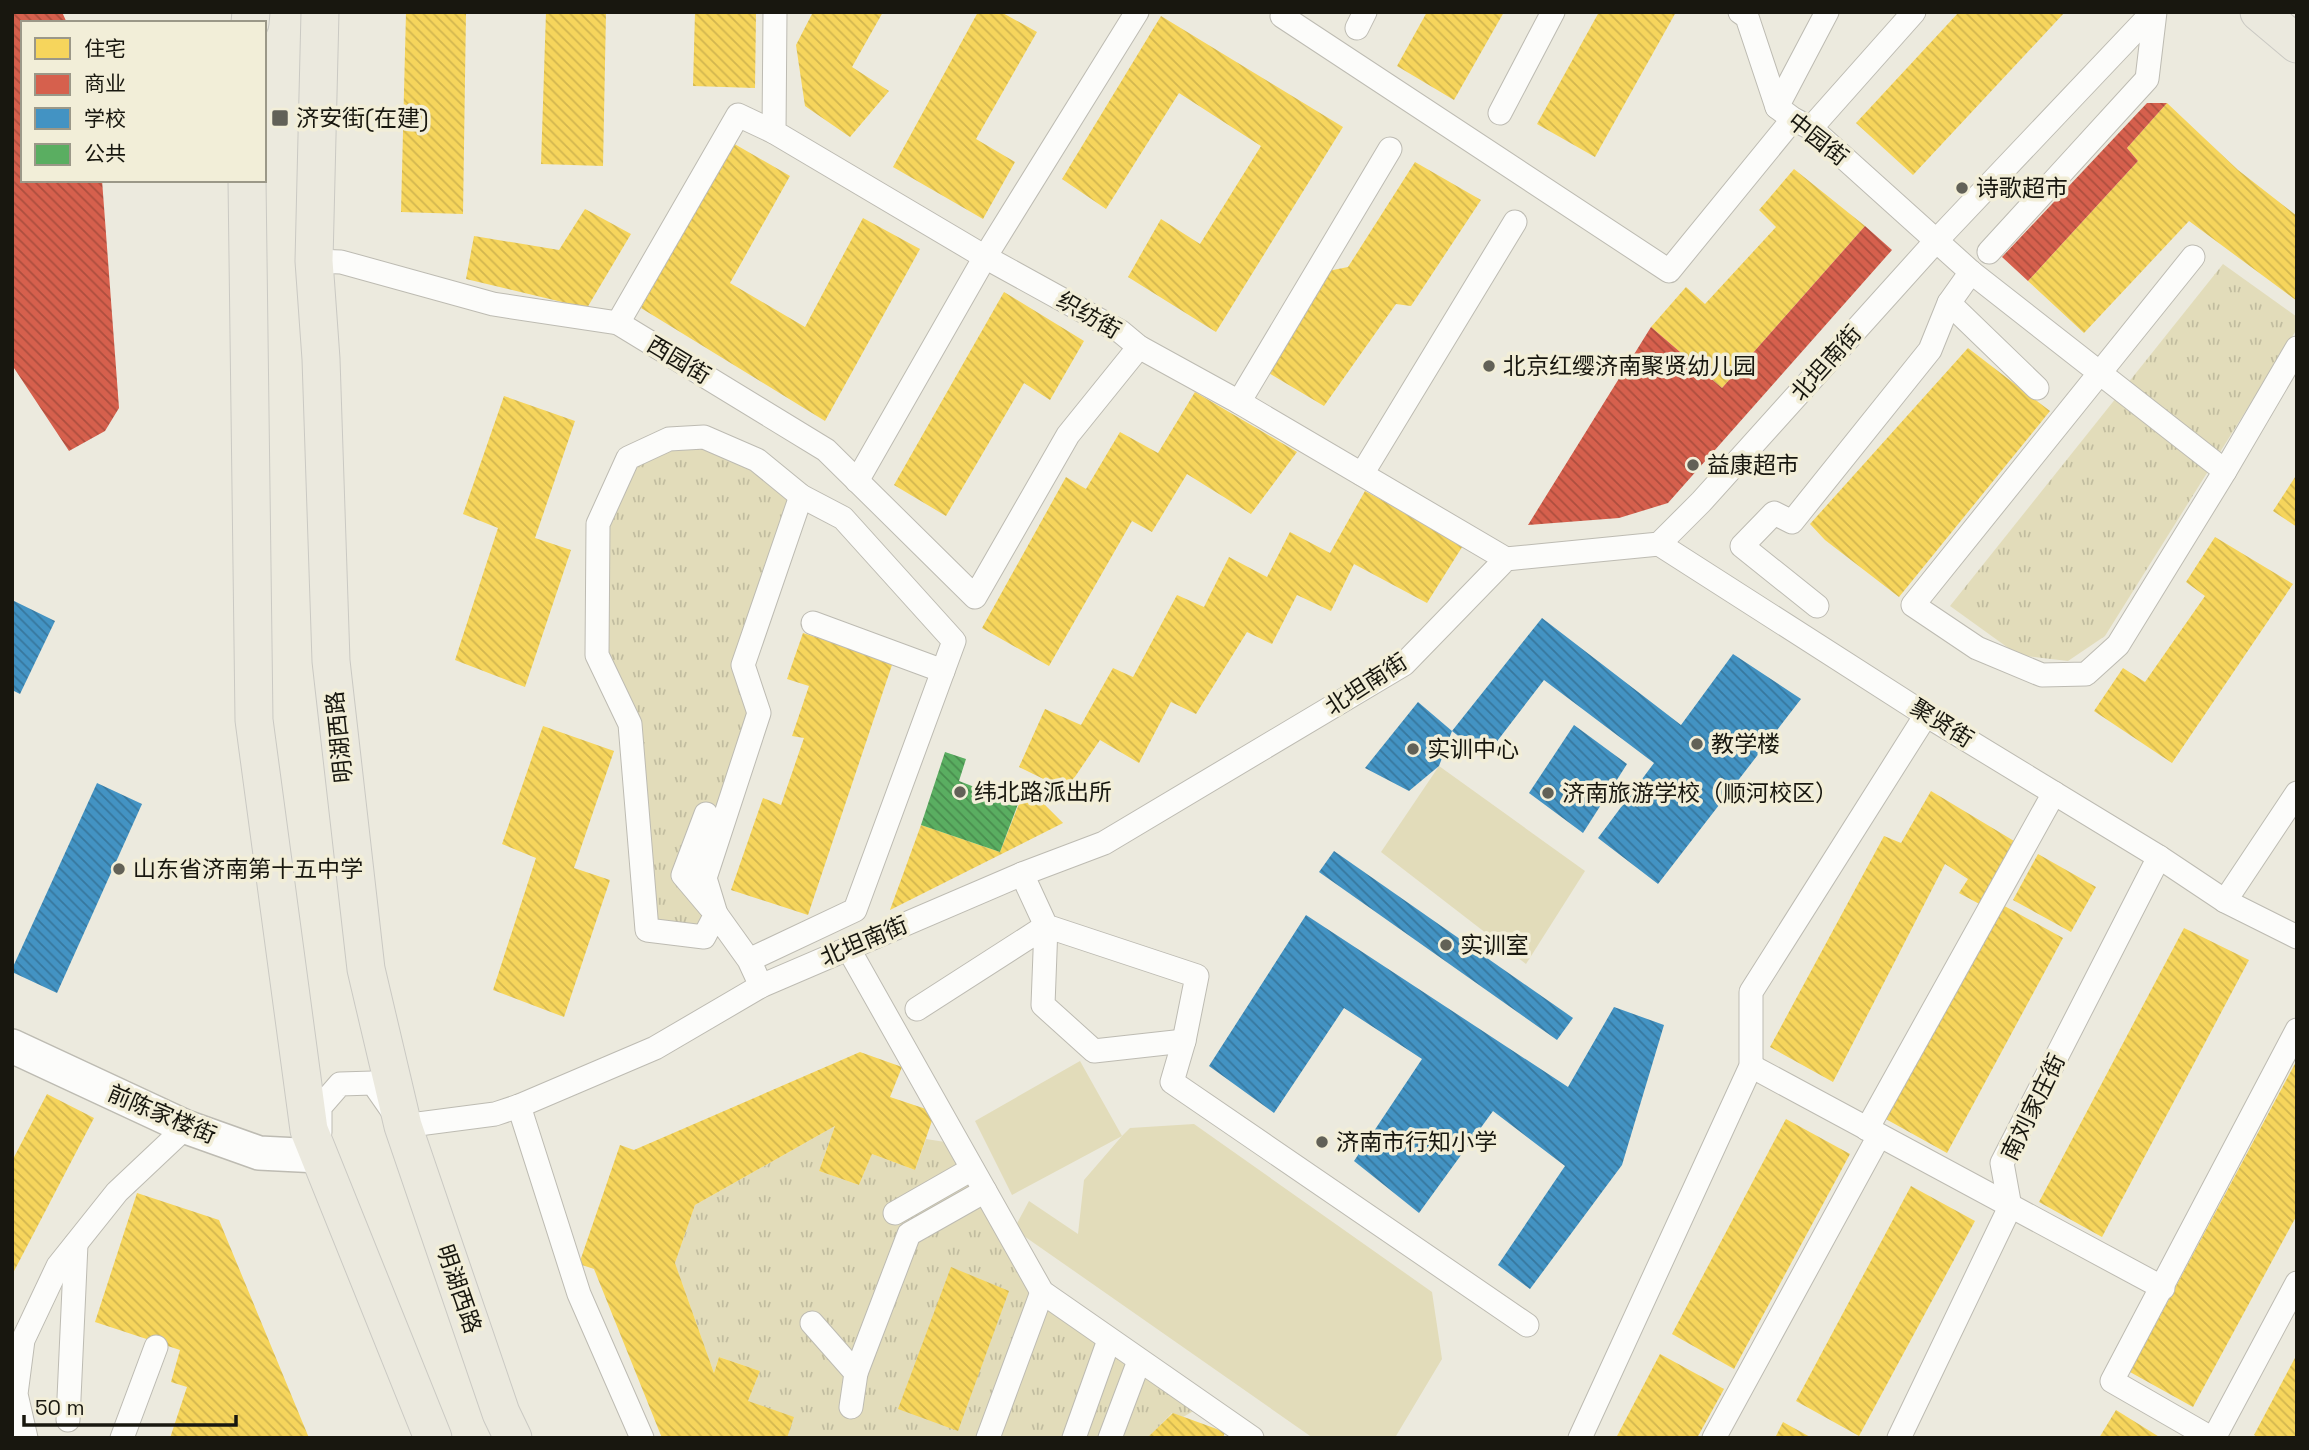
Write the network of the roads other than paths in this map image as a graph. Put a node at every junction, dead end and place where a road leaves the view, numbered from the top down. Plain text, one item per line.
1 (320, 12) edge
2 (775, 12) edge
3 (1137, 12) edge
4 (1284, 12) edge
5 (1553, 12) edge
6 (1740, 12) edge
7 (1827, 12) edge
8 (1914, 12) edge
9 (2154, 12) edge
10 (2259, 12) edge
11 (2297, 44) edge
12 (1500, 113) dead end
13 (1794, 118) junction
14 (774, 132) junction
15 (1390, 149) dead end
16 (247, 182) edge
17 (1515, 222) dead end
18 (1936, 241) junction
19 (1989, 252) dead end
20 (985, 257) junction
21 (2193, 257) dead end
22 (314, 261) junction
23 (1971, 272) junction
24 (1949, 303) junction
25 (618, 323) junction
26 (1139, 347) junction
27 (2297, 348) edge
28 (2098, 372) junction
29 (2037, 388) dead end
30 (1239, 402) junction
31 (2225, 471) junction
32 (1362, 474) junction
33 (857, 481) junction
34 (801, 496) junction
35 (1659, 544) junction
36 (1506, 559) junction
37 (1817, 606) dead end
38 (813, 623) dead end
39 (943, 671) junction
40 (1926, 715) junction
41 (2054, 793) junction
42 (2297, 793) edge
43 (706, 814) dead end
44 (2160, 858) junction
45 (1022, 874) junction
46 (2225, 901) junction
47 (716, 914) junction
48 (1046, 926) junction
49 (2297, 937) edge
50 (848, 948) junction
51 (749, 960) junction
52 (761, 986) junction
53 (916, 1009) dead end
54 (2297, 1030) edge
55 (1184, 1041) junction
56 (15, 1053) edge
57 (1751, 1066) junction
58 (519, 1106) junction
59 (403, 1126) junction
60 (186, 1127) junction
61 (1873, 1133) junction
62 (319, 1156) junction
63 (972, 1168) junction
64 (985, 1191) junction
65 (2010, 1207) junction
66 (895, 1213) dead end
67 (76, 1244) junction
68 (2297, 1283) edge
69 (2163, 1288) junction
70 (1042, 1292) junction
71 (812, 1323) dead end
72 (1527, 1325) dead end
73 (1109, 1340) junction
74 (156, 1347) dead end
75 (1139, 1362) junction
76 (856, 1373) junction
77 (14, 1394) edge
78 (851, 1407) dead end
79 (68, 1420) dead end
80 (26, 1438) edge
81 (122, 1438) edge
82 (433, 1438) edge
83 (513, 1438) edge
84 (642, 1438) edge
85 (988, 1438) edge
86 (1074, 1438) edge
87 (1110, 1438) edge
88 (1252, 1438) edge
89 (1580, 1438) edge
90 (1714, 1438) edge
91 (1899, 1438) edge
92 (2213, 1438) edge

1 - 22 main road, 明湖西路
2 - 14 street
3 - 20 street
4 - 13 street
5 - 12 street
6 - 13 street, 中园街
7 - 13 street
8 - 13 street
9 - 18 street, 北坦南街
9 - 19 street
10 - 11 main road
13 - 18 street, 中园街
14 - 20 street, 织纺街
14 - 25 street, 织纺街
15 - 30 street
16 - 62 main road
17 - 32 street
18 - 23 street, 中园街
18 - 35 street, 北坦南街
20 - 26 street, 织纺街
20 - 33 street
21 - 28 street
22 - 25 street, 西园街
22 - 59 main road, 明湖西路
23 - 24 street
23 - 28 street, 中园街
24 - 29 street
24 - 37 street
25 - 33 street, 西园街
26 - 30 street, 织纺街
26 - 33 street, 西园街
27 - 31 street
28 - 31 street, 中园街
28 - 31 street
30 - 32 street, 织纺街
32 - 36 street, 织纺街
34 - 39 street
34 - 47 street
34 - 47 street
35 - 36 street
35 - 40 street, 聚贤街
36 - 45 street, 北坦南街
38 - 39 street
39 - 51 street
40 - 41 street, 聚贤街
40 - 57 street
41 - 44 street, 聚贤街
41 - 61 street
42 - 46 street
43 - 47 street
44 - 46 street, 聚贤街
44 - 65 street, 南刘家庄街
45 - 48 street
45 - 50 street, 北坦南街
46 - 49 street, 聚贤街
47 - 51 street
48 - 53 street
48 - 55 street
48 - 55 street
50 - 52 street, 北坦南街
50 - 63 street
51 - 52 street
52 - 58 street, 北坦南街
54 - 69 street
55 - 72 street
56 - 60 street, 前陈家楼街
57 - 61 street
57 - 89 street
58 - 59 street, 北坦南街
58 - 84 street
59 - 62 street
59 - 83 main road, 明湖西路
60 - 62 street, 前陈家楼街
60 - 67 street
61 - 65 street
61 - 90 street
62 - 82 main road
63 - 64 street
63 - 66 street
64 - 70 street
64 - 76 street
65 - 69 street
65 - 91 street
67 - 77 street
67 - 79 street
68 - 92 street
69 - 92 street
70 - 73 street
70 - 85 street
71 - 76 street
73 - 75 street
73 - 86 street
74 - 81 street
75 - 87 street
75 - 88 street
76 - 78 street
77 - 80 street

